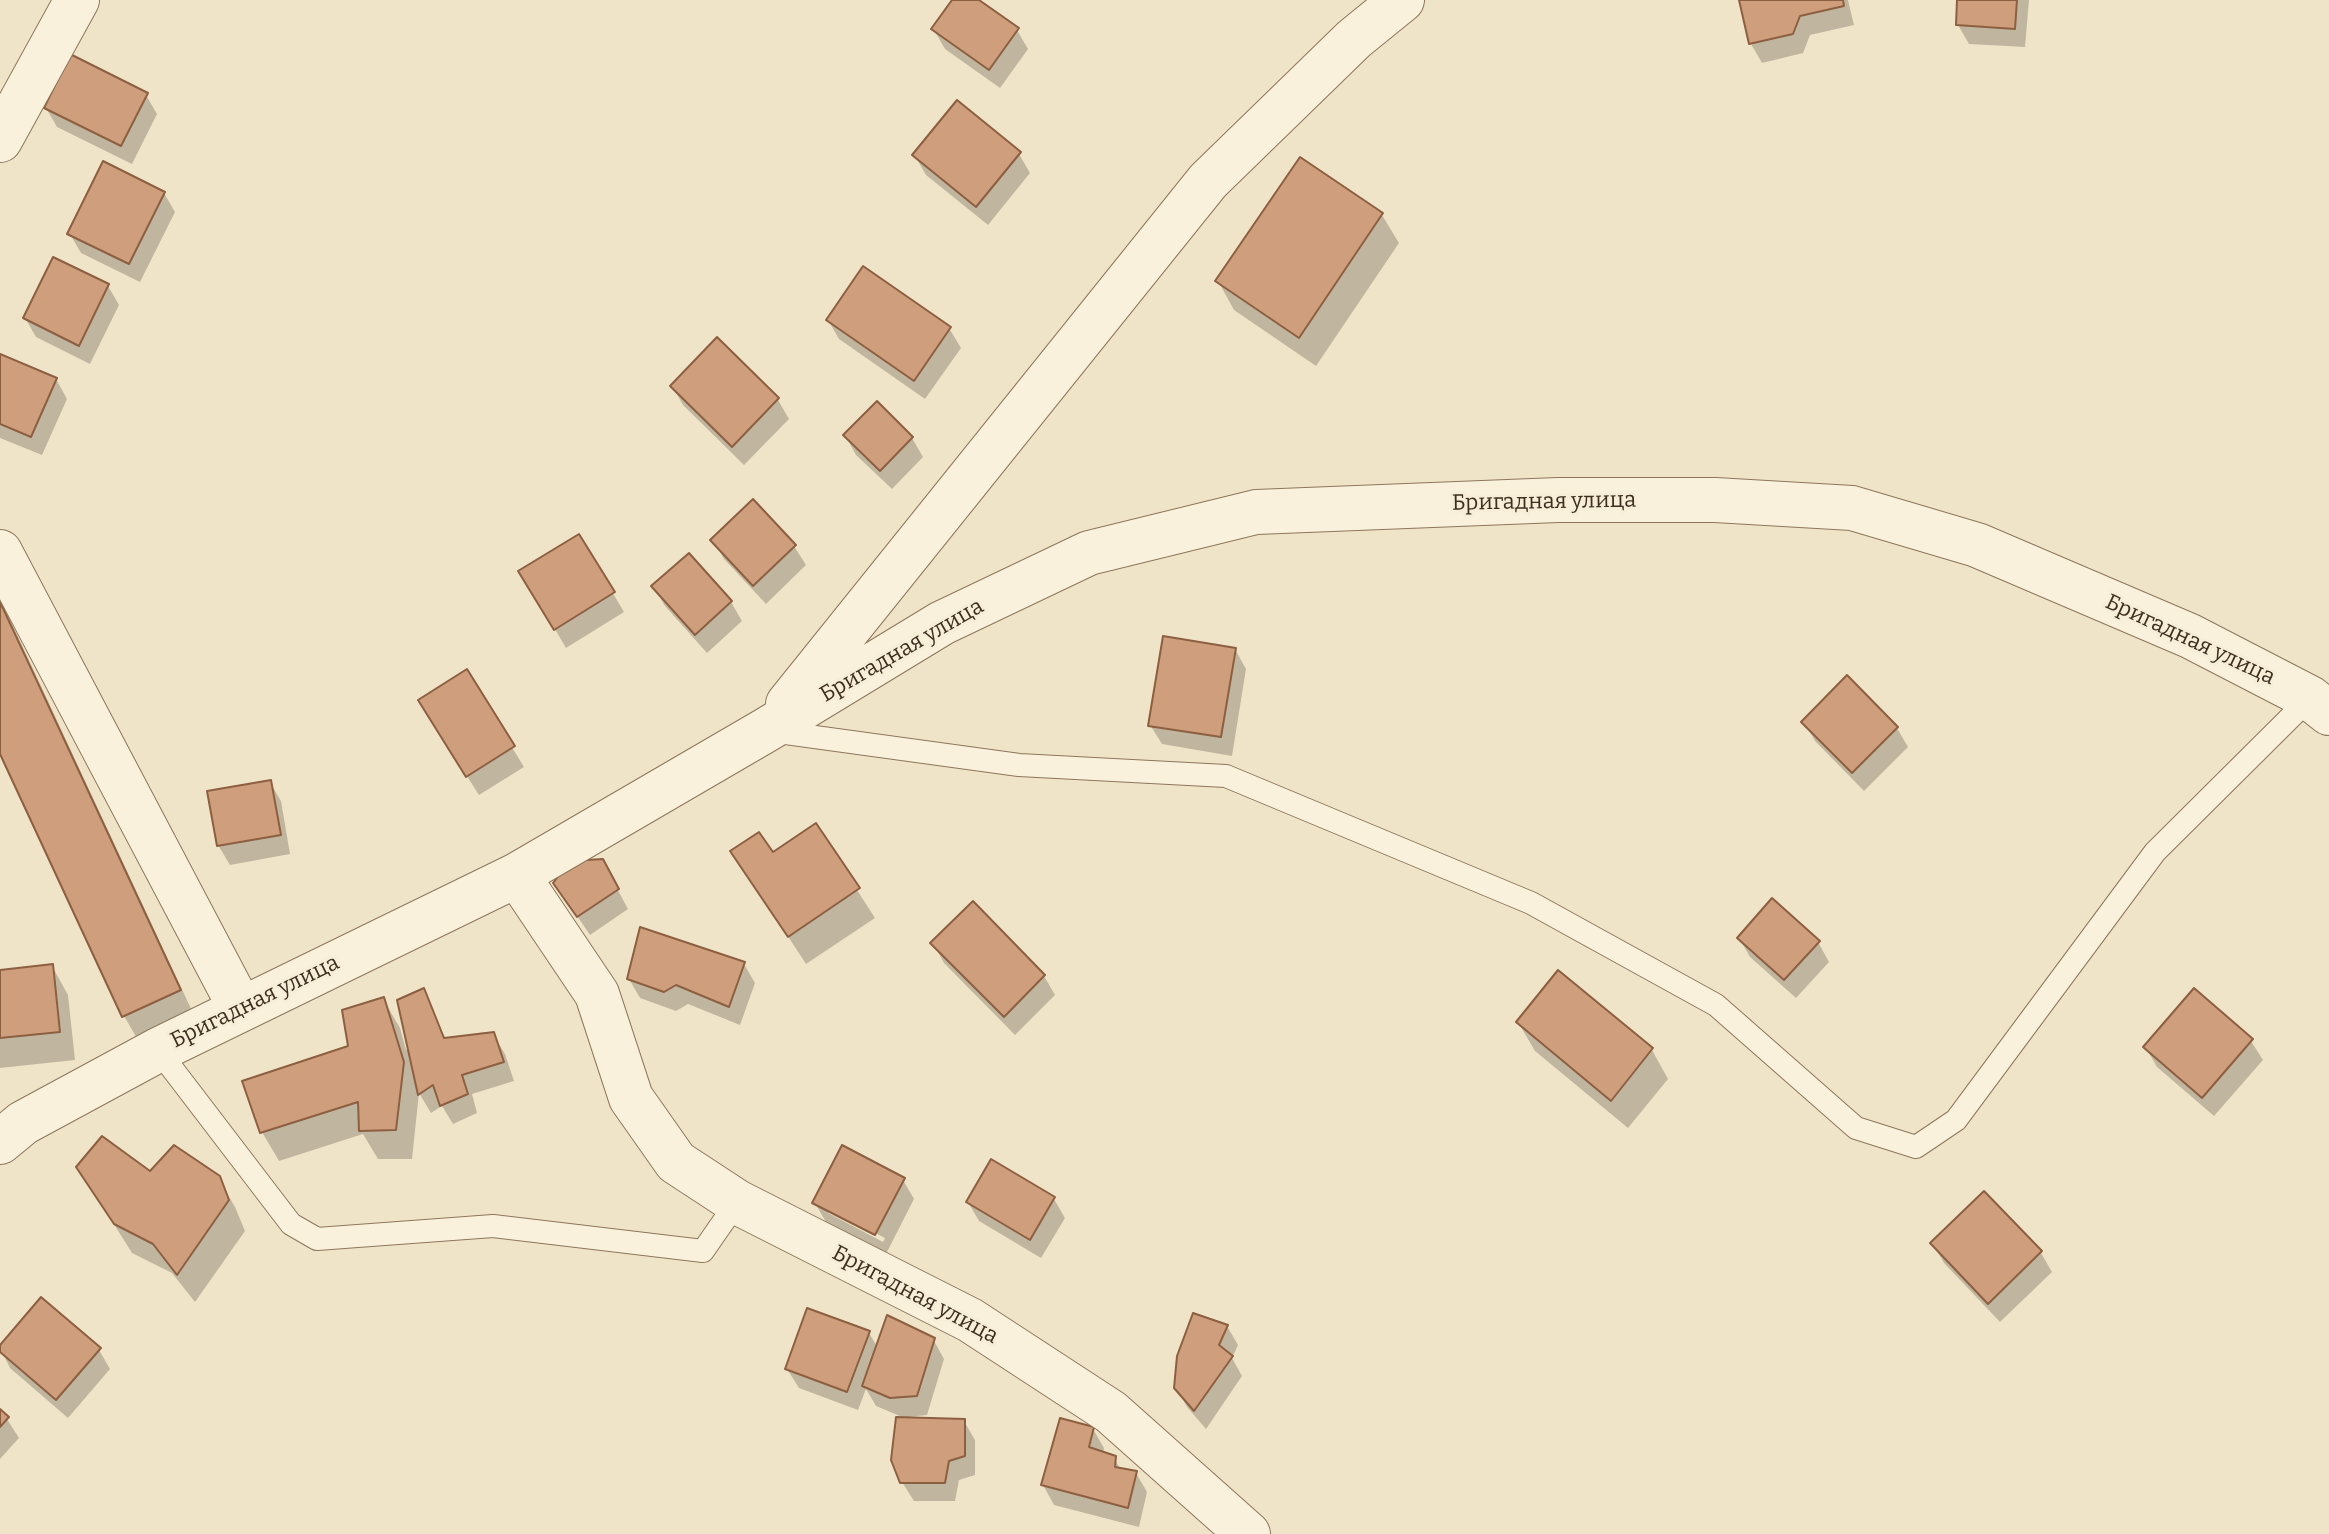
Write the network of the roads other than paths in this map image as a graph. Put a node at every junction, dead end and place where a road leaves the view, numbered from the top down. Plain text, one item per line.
1 (77, 0) edge
2 (1374, 0) edge
3 (1402, 0) edge
4 (1354, 39) junction
5 (0, 140) edge
6 (0, 552) edge
7 (2319, 705) edge
8 (766, 730) junction
9 (517, 875) junction
10 (241, 1009) junction
11 (158, 1050) junction
12 (0, 1142) edge
13 (737, 1202) junction
14 (1248, 1534) edge

1 - 5 street
2 - 4 street
3 - 4 street, Бригадная улица
4 - 8 street, Бригадная улица
6 - 10 street
7 - 8 street, Бригадная улица
7 - 8 lane
8 - 9 street, Бригадная улица
9 - 10 street, Бригадная улица
9 - 13 street, Бригадная улица
10 - 11 street, Бригадная улица
11 - 12 street, Бригадная улица
11 - 13 lane
13 - 14 street, Бригадная улица

